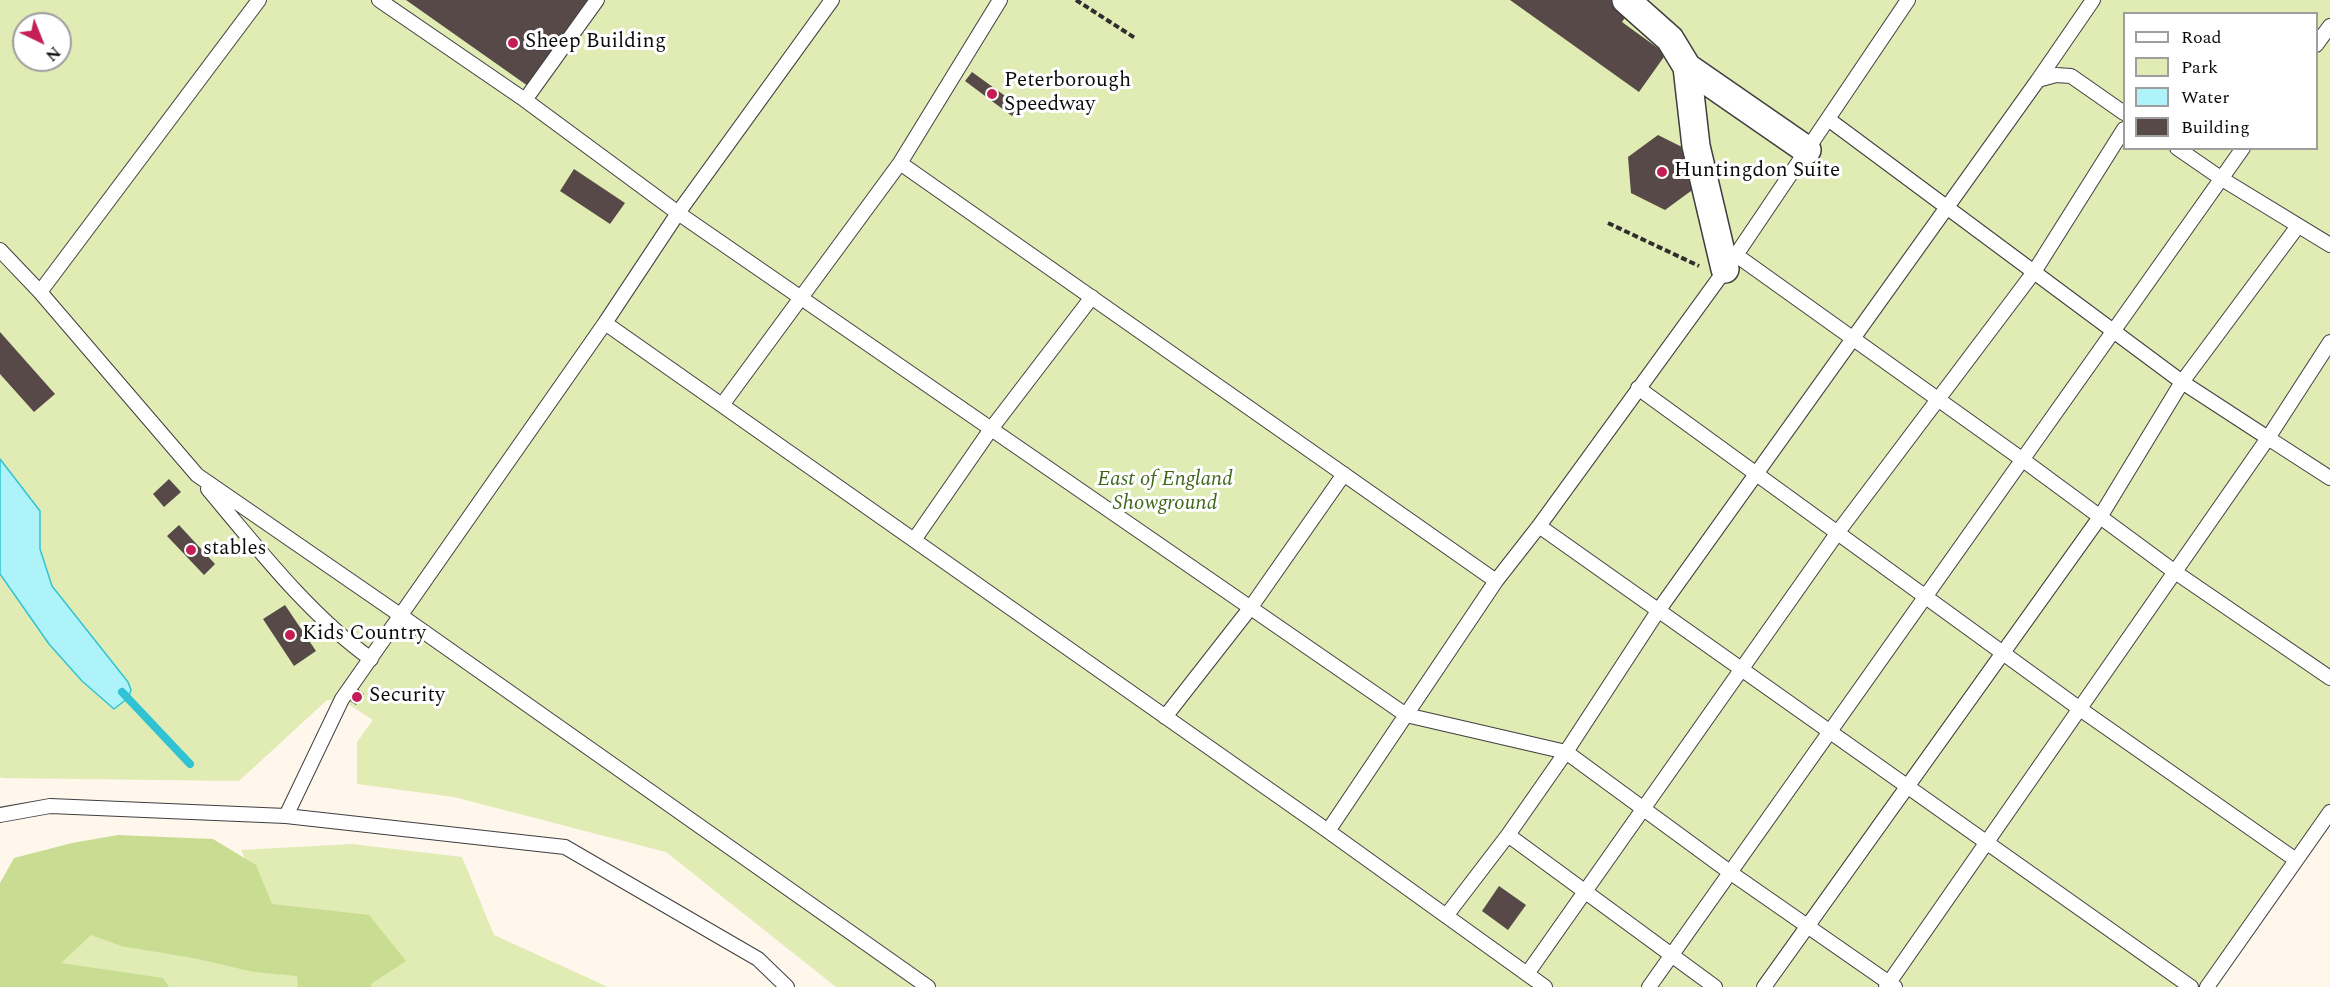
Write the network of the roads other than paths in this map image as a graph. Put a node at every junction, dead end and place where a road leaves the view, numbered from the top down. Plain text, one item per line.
1 (259, 0) edge
2 (380, 0) edge
3 (597, 0) edge
4 (832, 0) edge
5 (1000, 0) edge
6 (1626, 0) edge
7 (1908, 0) edge
8 (2093, 0) edge
9 (2330, 26) edge
10 (2318, 42) edge
11 (2064, 43) junction
12 (1687, 67) junction
13 (2071, 76) junction
14 (2038, 80) junction
15 (525, 100) junction
16 (2123, 112) edge
17 (1828, 119) junction
18 (2123, 131) edge
19 (1807, 150) junction
20 (2180, 150) edge
21 (2243, 150) edge
22 (900, 163) junction
23 (2222, 179) junction
24 (1948, 207) junction
25 (678, 213) junction
26 (2298, 226) junction
27 (2330, 245) edge
28 (0, 250) edge
29 (1731, 262) junction
30 (2034, 272) junction
31 (40, 292) junction
32 (801, 297) junction
33 (1092, 297) junction
34 (605, 323) junction
35 (2115, 332) junction
36 (1854, 339) junction
37 (2330, 342) edge
38 (2182, 382) junction
39 (1638, 387) junction
40 (1939, 400) junction
41 (722, 405) junction
42 (991, 429) junction
43 (2268, 438) junction
44 (2023, 460) junction
45 (1344, 474) junction
46 (1757, 474) junction
47 (197, 475) junction
48 (2330, 478) edge
49 (2100, 517) junction
50 (1539, 526) junction
51 (1838, 532) junction
52 (914, 540) junction
53 (2175, 572) junction
54 (1496, 581) junction
55 (1926, 597) junction
56 (1251, 607) junction
57 (1658, 611) junction
58 (400, 615) junction
59 (2003, 652) junction
60 (371, 658) junction
61 (1740, 669) junction
62 (2330, 678) edge
63 (2080, 709) junction
64 (1406, 715) junction
65 (1165, 717) junction
66 (1829, 733) junction
67 (1566, 752) junction
68 (1906, 787) junction
69 (1644, 809) junction
70 (2330, 812) edge
71 (0, 815) edge
72 (286, 816) junction
73 (1328, 831) junction
74 (1508, 835) junction
75 (1986, 843) junction
76 (2296, 860) junction
77 (1731, 873) junction
78 (1585, 893) junction
79 (1446, 916) junction
80 (1807, 926) junction
81 (1671, 957) junction
82 (1527, 974) junction
83 (1890, 986) edge
84 (788, 987) edge
85 (928, 987) edge
86 (1545, 987) edge
87 (1649, 987) edge
88 (1715, 987) edge
89 (1764, 987) edge
90 (2191, 987) edge
91 (2207, 987) edge

1 - 31 lane
2 - 15 lane
3 - 15 lane
4 - 25 lane
5 - 22 lane
6 - 12 street
7 - 17 lane
8 - 11 lane
9 - 10 lane
11 - 13 lane
11 - 14 lane
12 - 19 street
12 - 29 street
13 - 14 lane
13 - 16 lane
14 - 24 lane
15 - 25 lane
17 - 19 lane
17 - 24 lane
18 - 30 lane
19 - 29 lane
20 - 23 lane
21 - 23 lane
22 - 32 lane
22 - 33 lane
23 - 26 lane
23 - 35 lane
24 - 30 lane
24 - 36 lane
25 - 32 lane
25 - 34 lane
26 - 27 lane
26 - 38 lane
28 - 31 lane
29 - 36 lane
29 - 39 lane
30 - 35 lane
30 - 40 lane
31 - 47 lane
32 - 41 lane
32 - 42 lane
33 - 42 lane
33 - 45 lane
34 - 41 lane
34 - 58 lane
35 - 38 lane
35 - 44 lane
36 - 40 lane
36 - 46 lane
37 - 43 lane
38 - 43 lane
38 - 49 lane
39 - 46 lane
39 - 50 lane
40 - 44 lane
40 - 51 lane
41 - 52 lane
42 - 52 lane
42 - 56 lane
43 - 48 lane
43 - 53 lane
44 - 49 lane
44 - 55 lane
45 - 54 lane
45 - 56 lane
46 - 51 lane
46 - 57 lane
47 - 58 lane
47 - 60 lane
49 - 53 lane
49 - 59 lane
50 - 54 lane
50 - 57 lane
51 - 55 lane
51 - 61 lane
52 - 65 lane
53 - 62 lane
53 - 63 lane
54 - 64 lane
55 - 59 lane
55 - 66 lane
56 - 64 lane
56 - 65 lane
57 - 61 lane
57 - 67 lane
58 - 60 lane
58 - 85 lane
59 - 63 lane
59 - 68 lane
60 - 72 lane
61 - 66 lane
61 - 69 lane
63 - 75 lane
63 - 76 lane
64 - 67 lane
64 - 73 lane
65 - 73 lane
66 - 68 lane
66 - 77 lane
67 - 69 lane
67 - 74 lane
68 - 75 lane
68 - 80 lane
69 - 77 lane
69 - 78 lane
70 - 76 lane
71 - 72 lane
72 - 84 lane
73 - 79 lane
74 - 78 lane
74 - 79 lane
75 - 83 lane
75 - 90 lane
76 - 91 lane
77 - 80 lane
77 - 81 lane
78 - 81 lane
78 - 82 lane
79 - 82 lane
80 - 83 lane
80 - 89 lane
81 - 87 lane
81 - 88 lane
82 - 86 lane

